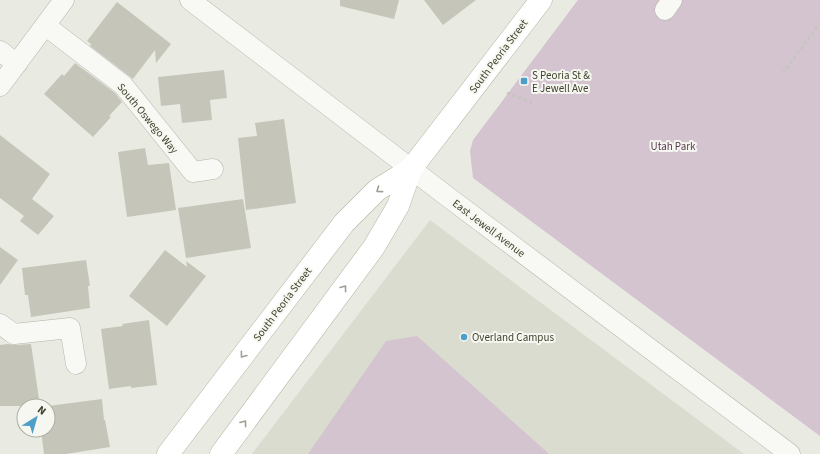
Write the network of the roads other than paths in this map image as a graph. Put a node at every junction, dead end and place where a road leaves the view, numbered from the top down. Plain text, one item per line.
1 (64, 0) edge
2 (190, 0) edge
3 (541, 0) edge
4 (46, 26) junction
5 (0, 51) edge
6 (17, 64) junction
7 (0, 86) edge
8 (213, 169) dead end
9 (411, 169) junction
10 (0, 324) edge
11 (76, 364) dead end
12 (168, 454) edge
13 (221, 454) edge
14 (790, 454) edge

1 - 4 street
2 - 9 street, East Jewell Avenue
3 - 9 main road, South Peoria Street
4 - 6 street
4 - 8 street, South Oswego Way
5 - 6 street
6 - 7 street
9 -> 12 main road, South Peoria Street
13 -> 9 main road, South Peoria Street
9 - 14 street, East Jewell Avenue
10 - 11 street

